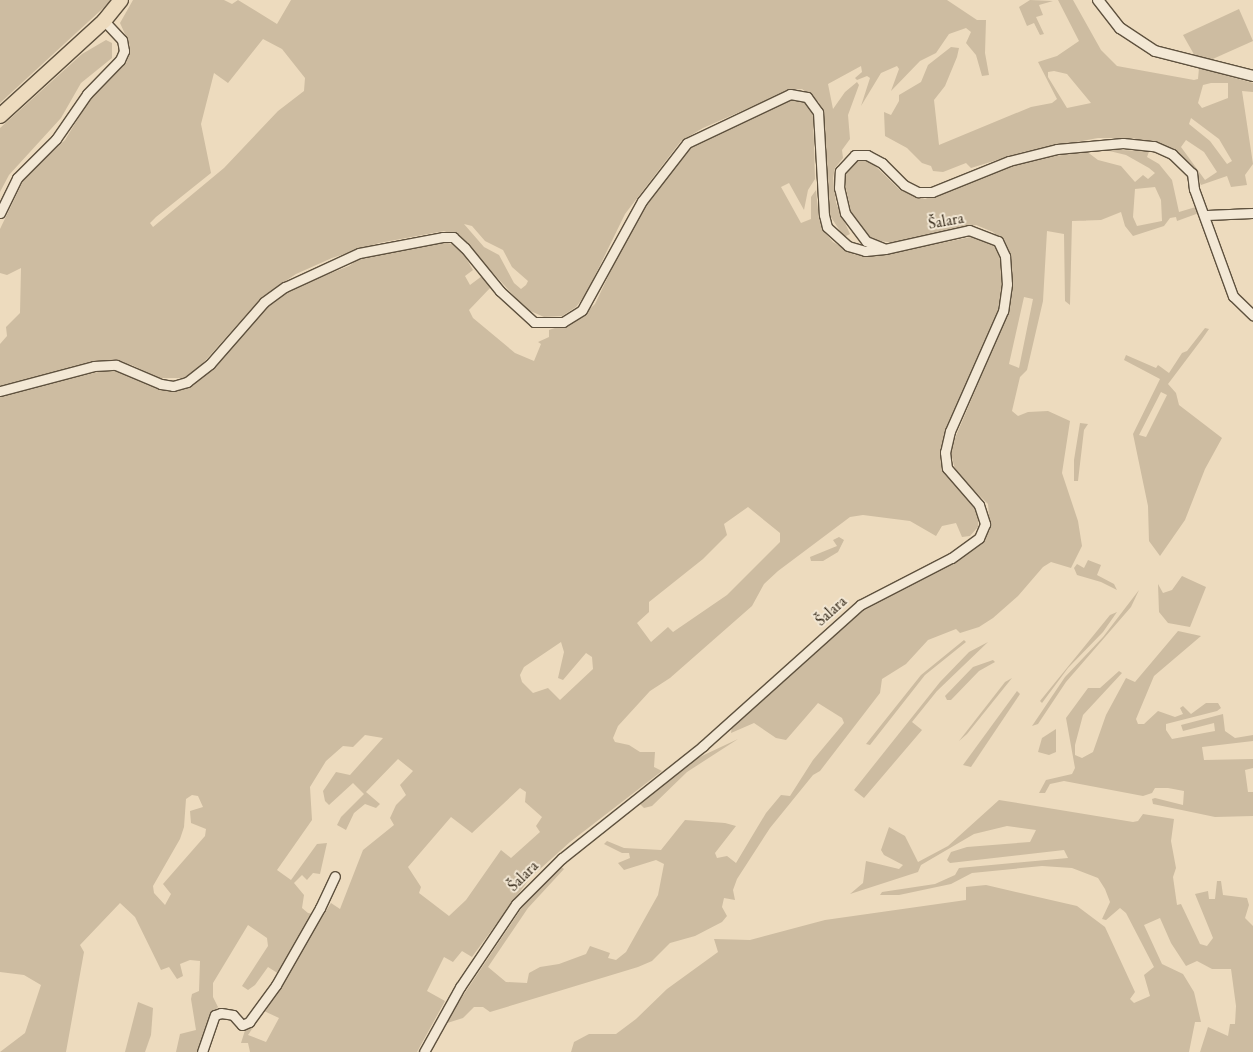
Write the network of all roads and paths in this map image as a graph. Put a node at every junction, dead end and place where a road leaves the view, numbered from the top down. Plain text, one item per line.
1 (121, 0) edge
2 (1098, 0) edge
3 (104, 21) junction
4 (1253, 76) edge
5 (0, 116) edge
6 (0, 213) edge
7 (1253, 213) edge
8 (1206, 215) junction
9 (886, 250) junction
10 (1253, 315) edge
11 (0, 392) edge
12 (335, 876) dead end
13 (202, 1052) edge
14 (424, 1052) edge

1 - 3 main road
2 - 4 street
3 - 5 main road
3 - 6 street
7 - 8 street
8 - 9 street
8 - 10 street
9 - 11 street, Šalara
9 - 14 street, Šalara
12 - 13 street

